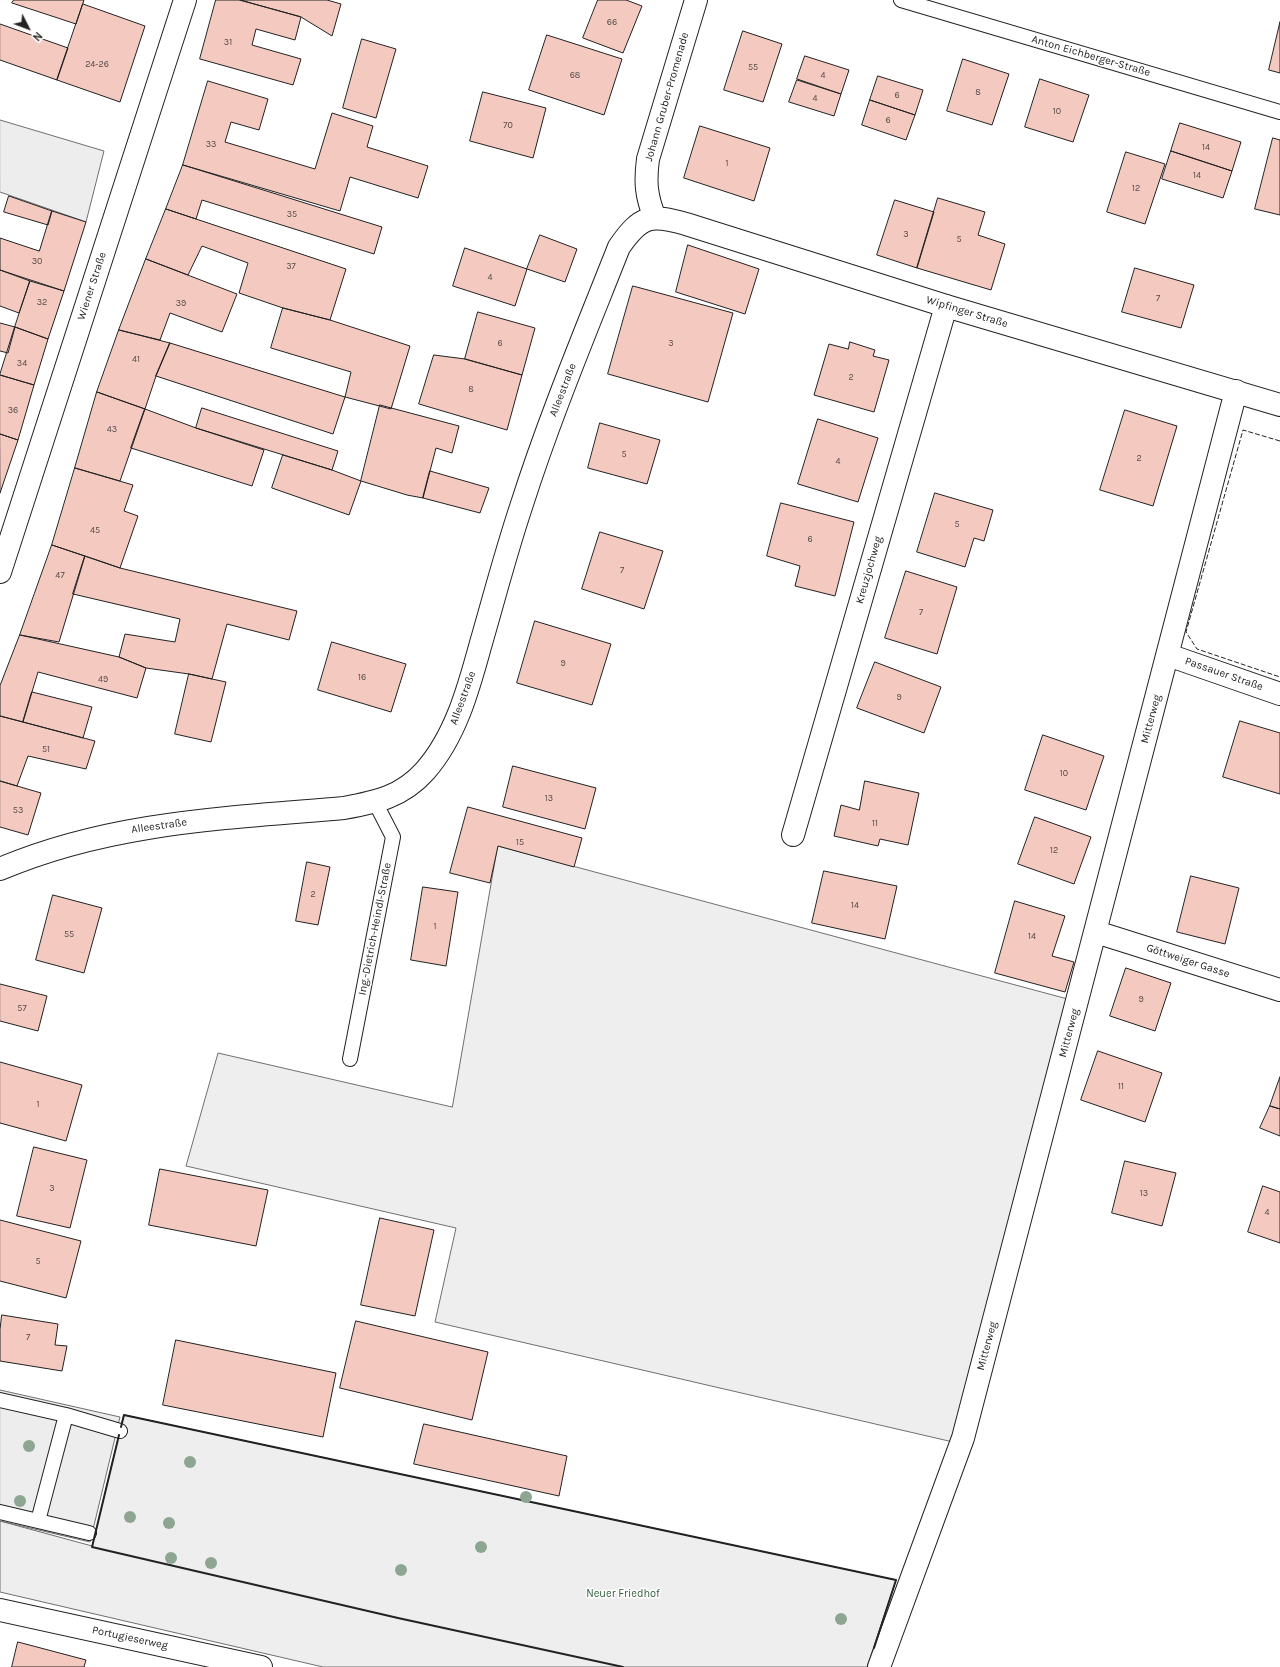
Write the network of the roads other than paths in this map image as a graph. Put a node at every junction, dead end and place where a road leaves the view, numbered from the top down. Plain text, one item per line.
1 (184, 0) edge
2 (696, 0) edge
3 (901, 0) edge
4 (1280, 112) edge
5 (655, 218) junction
6 (946, 306) junction
7 (1236, 391) junction
8 (1280, 405) edge
9 (0, 572) edge
10 (1168, 655) junction
11 (1280, 694) edge
12 (375, 802) junction
13 (793, 835) dead end
14 (0, 869) edge
15 (1096, 932) junction
16 (1280, 990) edge
17 (350, 1059) dead end
18 (0, 1400) edge
19 (66, 1415) junction
20 (120, 1431) dead end
21 (0, 1512) edge
22 (38, 1521) junction
23 (89, 1534) dead end
24 (0, 1610) edge
25 (261, 1667) edge
26 (879, 1667) edge

1 - 9 street, Wiener Straße
2 - 5 street, Johann Gruber-Promenade
3 - 4 lane, Anton Eichberger-Straße
5 - 6 street, Wipfinger Straße
5 - 12 street, Alleestraße
6 - 7 street, Wipfinger Straße
6 - 13 street, Kreuzjochweg
7 - 8 street, Wipfinger Straße
7 - 10 street, Mitterweg
10 - 11 street, Passauer Straße
10 - 15 street, Mitterweg
12 - 14 street, Alleestraße
12 - 17 lane, Ing.-Dietrich-Heindl-Straße
15 - 16 street, Göttweiger Gasse
15 - 26 street, Mitterweg
18 - 19 lane
19 - 20 lane
19 - 22 lane
21 - 22 lane
22 - 23 lane
24 - 25 street, Portugieserweg

